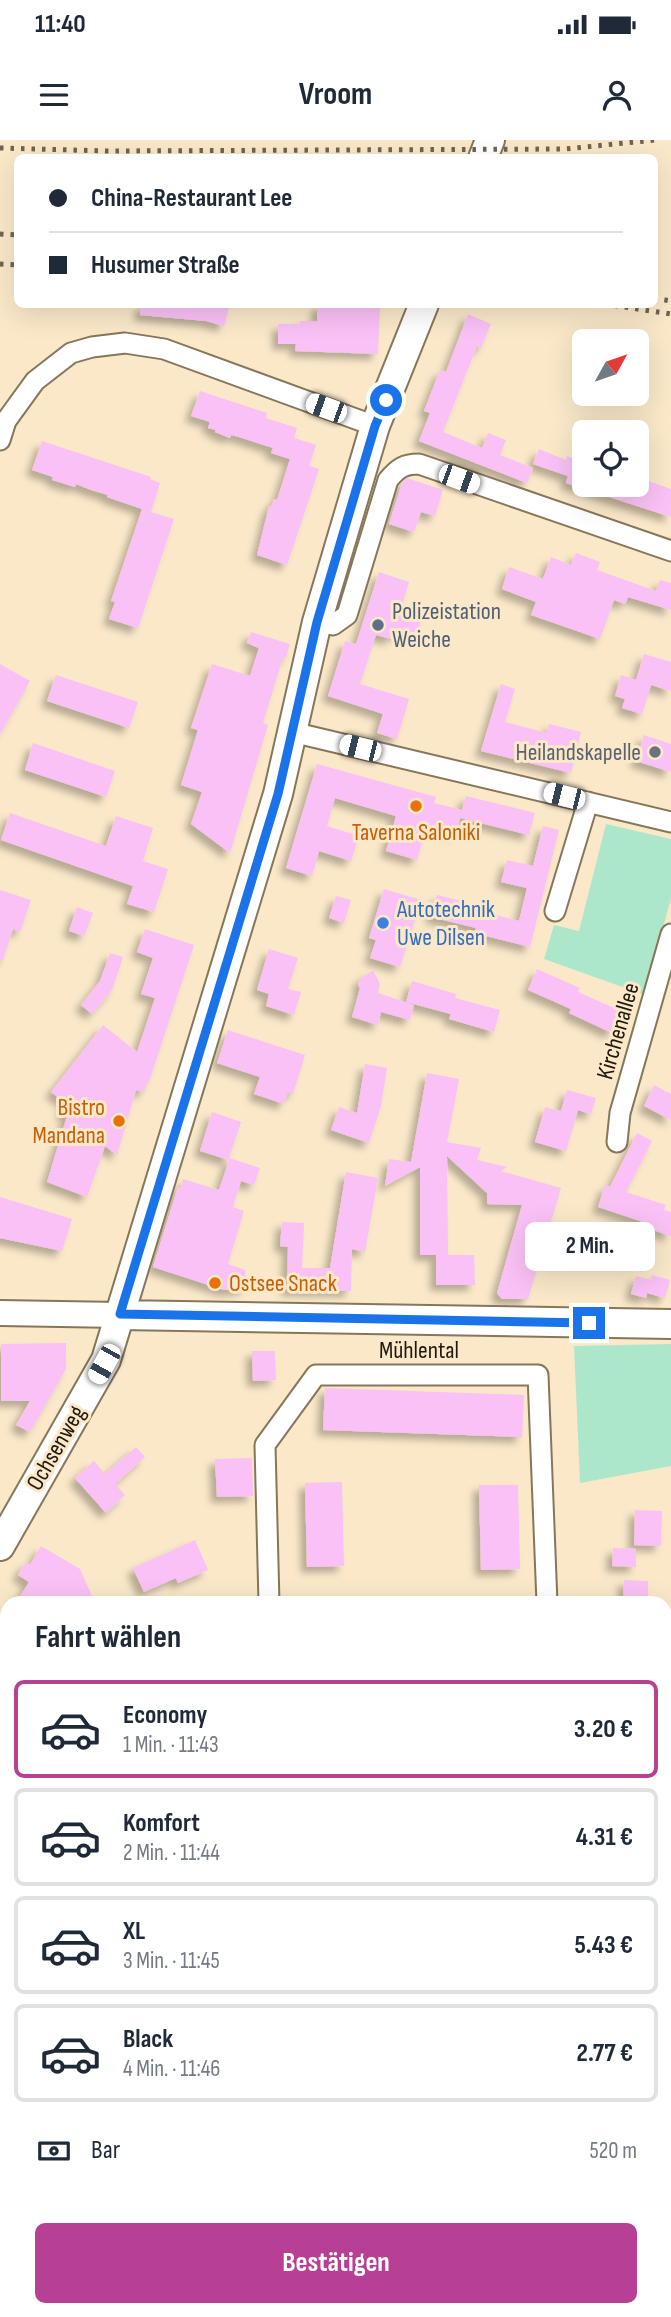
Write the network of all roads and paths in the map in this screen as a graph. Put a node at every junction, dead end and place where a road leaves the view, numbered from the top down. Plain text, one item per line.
1 (422, 308) edge
2 (375, 426) junction
3 (0, 440) edge
4 (671, 551) edge
5 (317, 622) junction
6 (292, 732) junction
7 (588, 802) junction
8 (671, 822) edge
9 (555, 911) dead end
10 (671, 934) edge
11 (617, 1142) dead end
12 (0, 1313) edge
13 (120, 1314) junction
14 (671, 1324) edge
15 (0, 1546) edge
16 (269, 1596) edge
17 (547, 1596) edge

1 - 2 main road, Ochsenweg
2 - 3 street
2 - 5 main road, Ochsenweg
4 - 5 street
5 - 6 main road, Ochsenweg
6 - 7 street
6 - 13 main road, Ochsenweg
7 - 8 street
7 - 9 street
10 - 11 street, Kirchenallee
12 - 13 street
13 - 14 main road
13 - 15 main road, Ochsenweg
16 - 17 street, Mühlental

